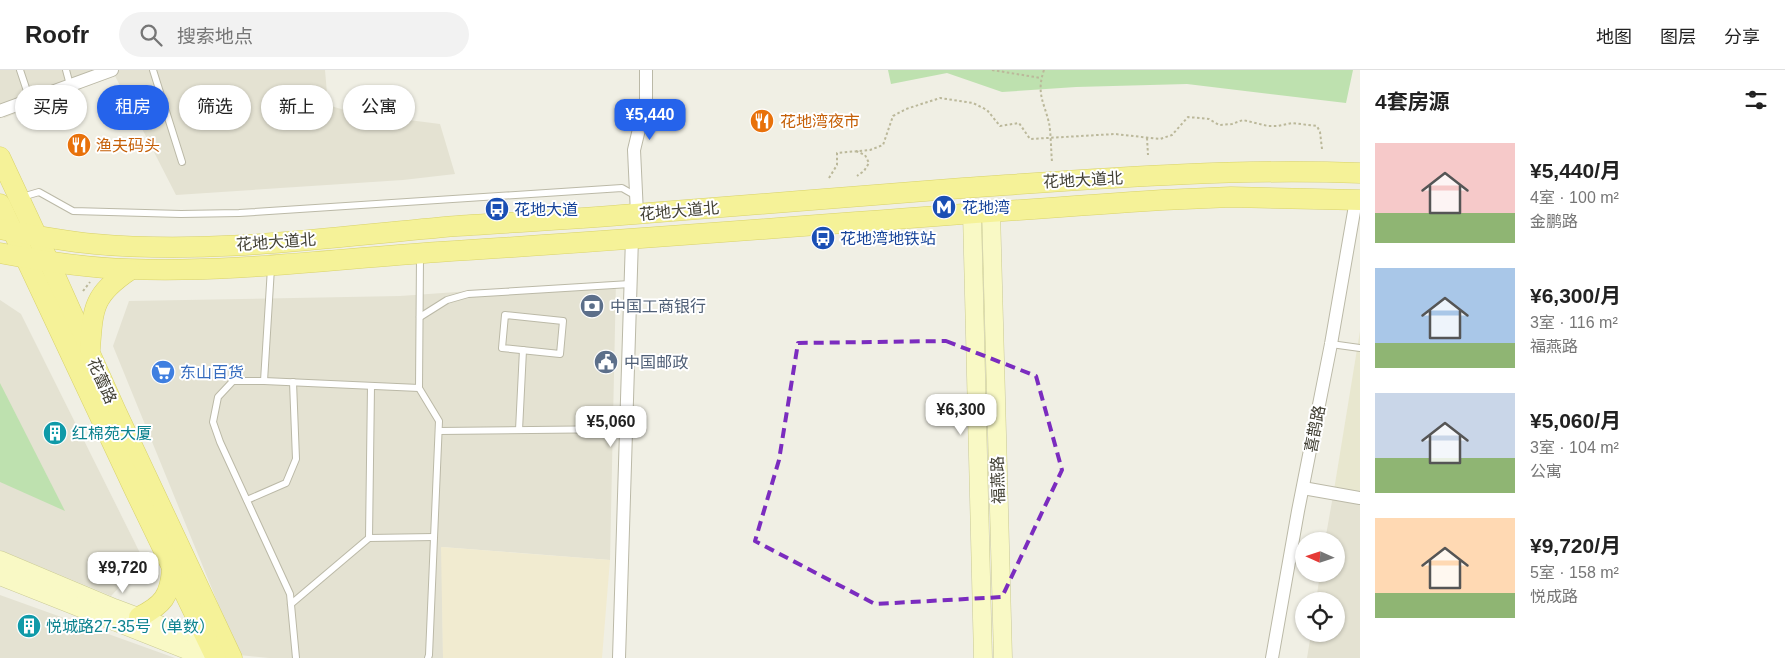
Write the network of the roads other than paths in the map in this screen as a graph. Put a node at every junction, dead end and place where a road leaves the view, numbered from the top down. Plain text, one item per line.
1 (20, 70) edge
2 (66, 70) edge
3 (112, 70) edge
4 (153, 70) edge
5 (646, 70) edge
6 (25, 85) edge
7 (70, 85) joint
8 (15, 106) edge
9 (0, 111) edge
10 (0, 158) edge
11 (182, 162) dead end
12 (1360, 173) edge
13 (1358, 200) edge
14 (9, 201) edge
15 (636, 206) junction
16 (982, 212) junction
17 (7, 230) edge
18 (36, 236) junction
19 (632, 238) junction
20 (0, 253) edge
21 (420, 253) junction
22 (26, 258) junction
23 (49, 262) junction
24 (272, 266) junction
25 (130, 270) junction
26 (630, 284) junction
27 (420, 317) junction
28 (1331, 344) junction
29 (1360, 348) edge
30 (523, 350) junction
31 (90, 353) junction
32 (264, 381) junction
33 (293, 382) junction
34 (371, 386) junction
35 (419, 388) junction
36 (626, 429) junction
37 (520, 430) junction
38 (438, 431) junction
39 (1303, 488) junction
40 (1360, 498) edge
41 (247, 500) junction
42 (434, 537) junction
43 (370, 538) junction
44 (0, 560) edge
45 (172, 569) junction
46 (0, 576) edge
47 (291, 604) junction
48 (139, 617) junction
49 (210, 656) edge
50 (232, 658) edge
51 (296, 658) edge
52 (428, 658) edge
53 (619, 658) edge
54 (983, 658) edge
55 (1003, 658) edge
56 (1272, 658) edge

1 - 6 lane
2 - 7 lane
3 - 7 street
4 - 11 lane
5 - 15 street
8 - 9 street
10 - 14 main road, 花蕾路
12 - 15 main road, 花地大道北
13 - 16 main road, 花地大道北
13 - 28 street, 喜鹊路
14 - 15 lane
14 - 17 main road, 花蕾路
14 - 18 main road, 花蕾路
15 - 18 main road, 花地大道北
16 - 19 main road, 花地大道北
16 - 54 street, 福燕路
16 - 55 street, 福燕路
17 - 18 main road, 花地大道北
17 - 22 main road, 花蕾路
18 - 23 main road, 花蕾路
19 - 21 main road, 花地大道北
19 - 26 street
20 - 22 main road, 花地大道北
21 - 24 main road, 花地大道北
21 - 27 lane
22 - 23 main road, 花地大道北
22 - 45 main road, 花蕾路
23 - 25 main road, 花地大道北
23 - 31 main road, 花蕾路
24 - 25 main road, 花地大道北
24 - 32 lane
25 - 31 main road
26 - 27 lane
26 - 36 street
27 - 35 lane
28 - 29 lane
28 - 39 street, 喜鹊路
30 - 30 lane
30 - 37 lane
31 - 50 main road, 花蕾路
32 - 33 lane
32 - 41 lane
33 - 34 lane
33 - 41 lane
34 - 35 lane
34 - 43 lane
35 - 38 lane
36 - 37 lane
36 - 53 street
37 - 38 lane
38 - 42 lane
39 - 40 street
39 - 56 street, 喜鹊路
41 - 47 lane
42 - 43 lane
42 - 52 lane
43 - 47 lane
44 - 48 street
45 - 48 main road
45 - 49 main road, 花蕾路
46 - 49 street
47 - 51 lane
48 - 49 street

